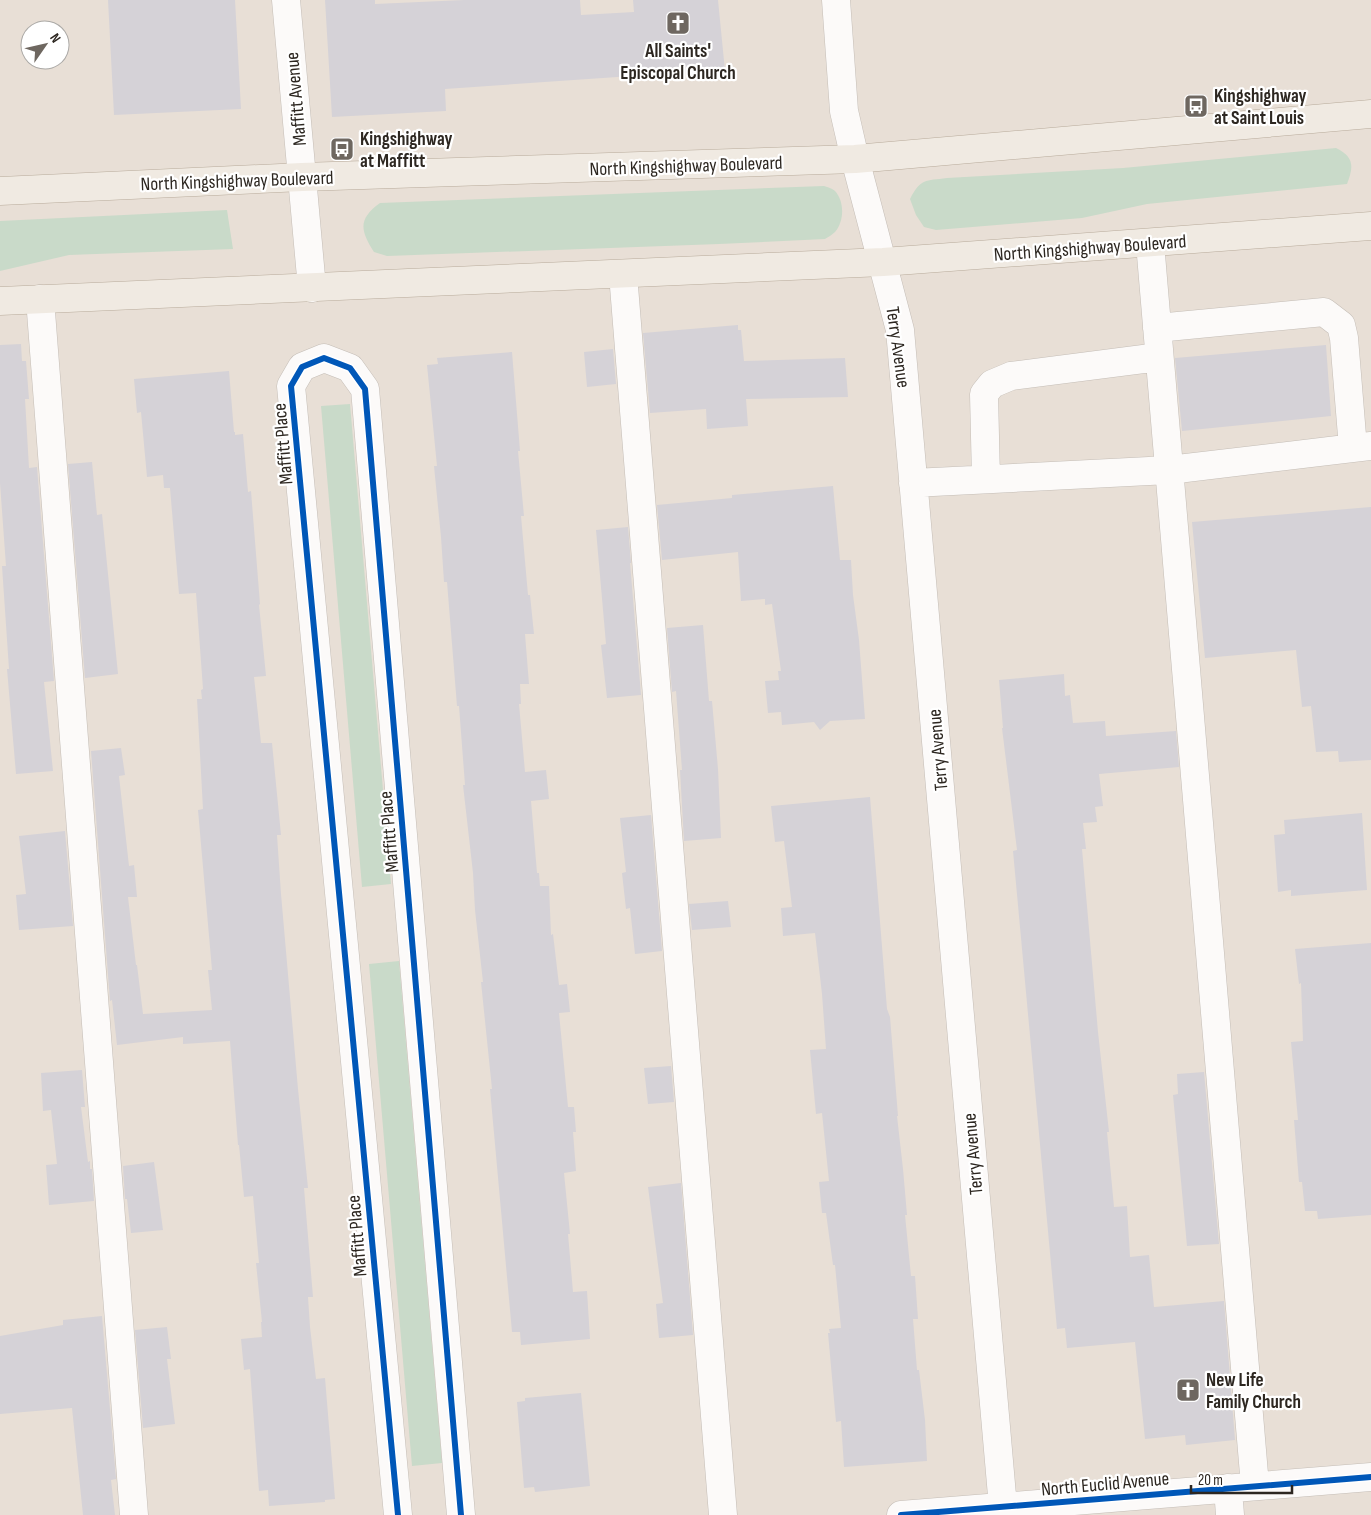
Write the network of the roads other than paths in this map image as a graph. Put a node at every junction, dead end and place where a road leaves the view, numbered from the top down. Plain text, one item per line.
1 (286, 0) edge
2 (836, 0) edge
3 (1371, 114) edge
4 (855, 159) junction
5 (302, 177) junction
6 (0, 191) edge
7 (1371, 226) edge
8 (1150, 243) junction
9 (883, 262) junction
10 (623, 274) junction
11 (312, 288) junction
12 (40, 299) junction
13 (0, 301) edge
14 (1157, 328) junction
15 (1159, 357) junction
16 (1362, 447) edge
17 (1169, 470) junction
18 (986, 479) junction
19 (913, 484) junction
20 (1371, 1477) edge
21 (1255, 1486) junction
22 (1228, 1488) junction
23 (1003, 1507) junction
24 (134, 1515) edge
25 (398, 1515) edge
26 (461, 1515) edge
27 (723, 1515) edge
28 (901, 1515) edge
29 (1230, 1515) edge

1 - 5 street, Maffitt Avenue
2 - 4 street, Terry Avenue
3 - 4 main road, North Kingshighway Boulevard
4 - 5 main road, North Kingshighway Boulevard
4 - 9 street, Terry Avenue
5 - 6 main road, North Kingshighway Boulevard
5 - 11 street, Maffitt Avenue
7 - 8 main road, North Kingshighway Boulevard
8 - 9 main road, North Kingshighway Boulevard
8 - 14 street
9 - 10 main road, North Kingshighway Boulevard
9 - 19 street, Terry Avenue
10 - 11 main road, North Kingshighway Boulevard
10 - 27 street
11 - 12 main road, North Kingshighway Boulevard
12 - 13 main road, North Kingshighway Boulevard
12 - 24 street
14 - 15 street
14 - 16 street
15 - 17 street
15 - 18 street
16 - 17 street
17 - 18 street
17 - 21 street
18 - 19 street
19 - 23 street, Terry Avenue
20 - 21 street, North Euclid Avenue
21 - 22 street, North Euclid Avenue
22 - 23 street, North Euclid Avenue
22 - 29 street
23 - 28 street, North Euclid Avenue
25 - 26 street, Maffitt Place

